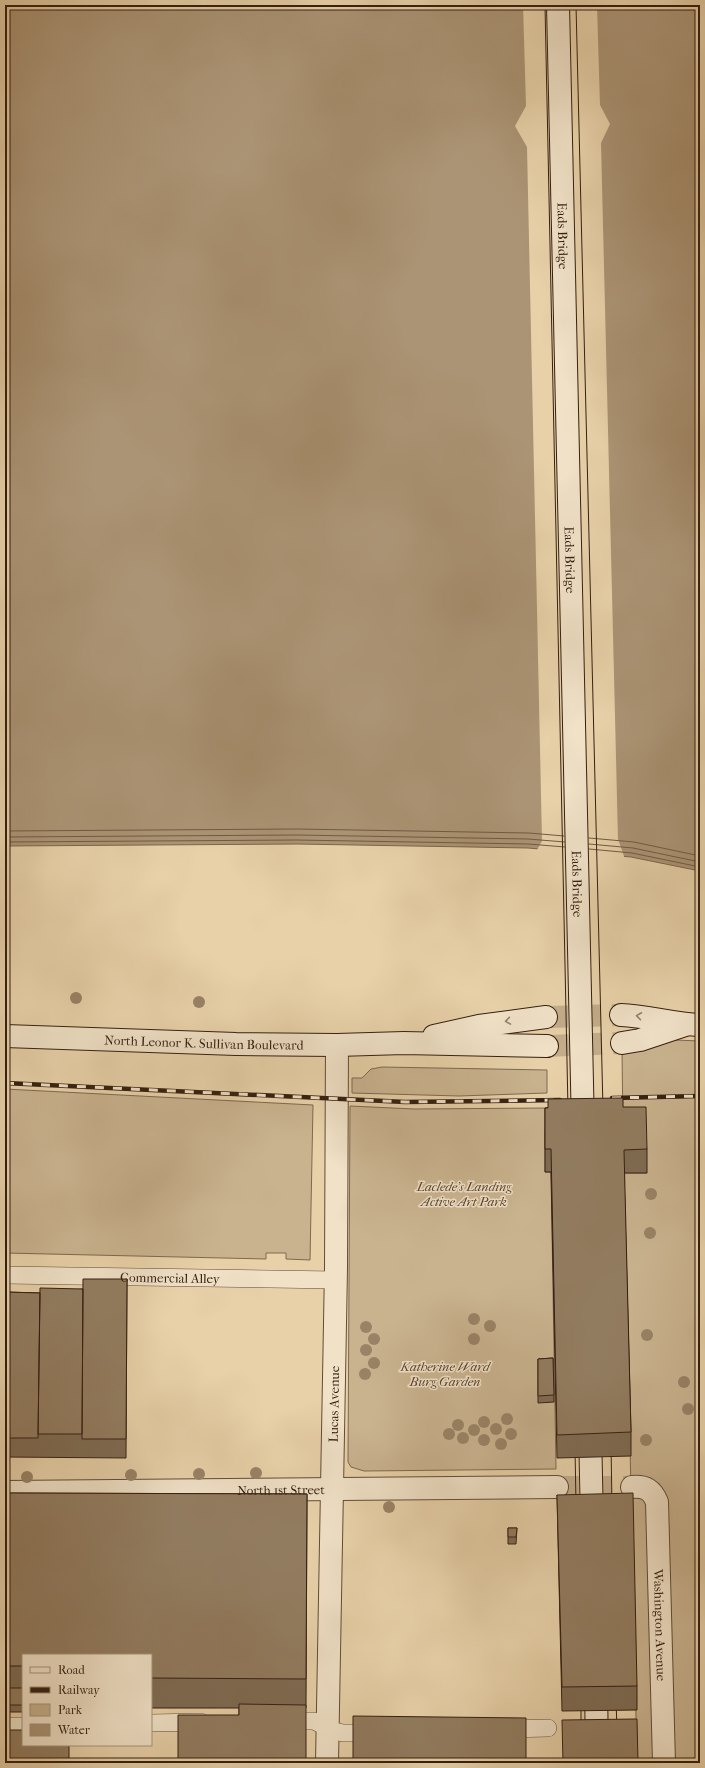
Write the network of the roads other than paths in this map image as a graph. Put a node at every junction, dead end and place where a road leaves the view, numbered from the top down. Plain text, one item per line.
1 (558, 5) edge
2 (621, 1015) tunnel mouth
3 (546, 1017) tunnel mouth
4 (693, 1025) edge
5 (5, 1036) edge
6 (404, 1043) junction
7 (622, 1043) tunnel mouth
8 (338, 1045) junction
9 (547, 1046) tunnel mouth
10 (584, 1148) edge
11 (5, 1276) edge
12 (335, 1280) junction
13 (590, 1411) edge
14 (557, 1487) tunnel mouth
15 (641, 1488) tunnel mouth
16 (332, 1489) junction
17 (5, 1492) edge
18 (593, 1547) edge
19 (595, 1659) edge
20 (267, 1721) edge
21 (220, 1722) edge
22 (152, 1723) edge
23 (5, 1726) edge
24 (22, 1726) edge
25 (328, 1728) junction
26 (548, 1728) dead end
27 (484, 1730) edge
28 (389, 1732) edge
29 (327, 1763) edge
30 (597, 1763) edge
31 (664, 1763) edge

1 - 10 street, Eads Bridge, bridge
4 -> 2 street
3 -> 6 street, North Leonor K. Sullivan Boulevard
4 - 7 street
5 - 8 street, North Leonor K. Sullivan Boulevard
6 - 8 street, North Leonor K. Sullivan Boulevard
6 - 9 street, North Leonor K. Sullivan Boulevard
8 - 12 street, Lucas Avenue
11 - 12 lane, Commercial Alley
12 - 16 street, Lucas Avenue
13 - 18 street, bridge
14 - 16 street, North 1st Street
15 - 31 street, Washington Avenue
16 - 17 street, North 1st Street
16 - 25 street, Lucas Avenue
19 - 30 street, bridge
20 - 25 lane
21 - 22 lane
23 - 24 lane
25 - 28 lane
25 - 29 street, Lucas Avenue
26 - 27 lane

